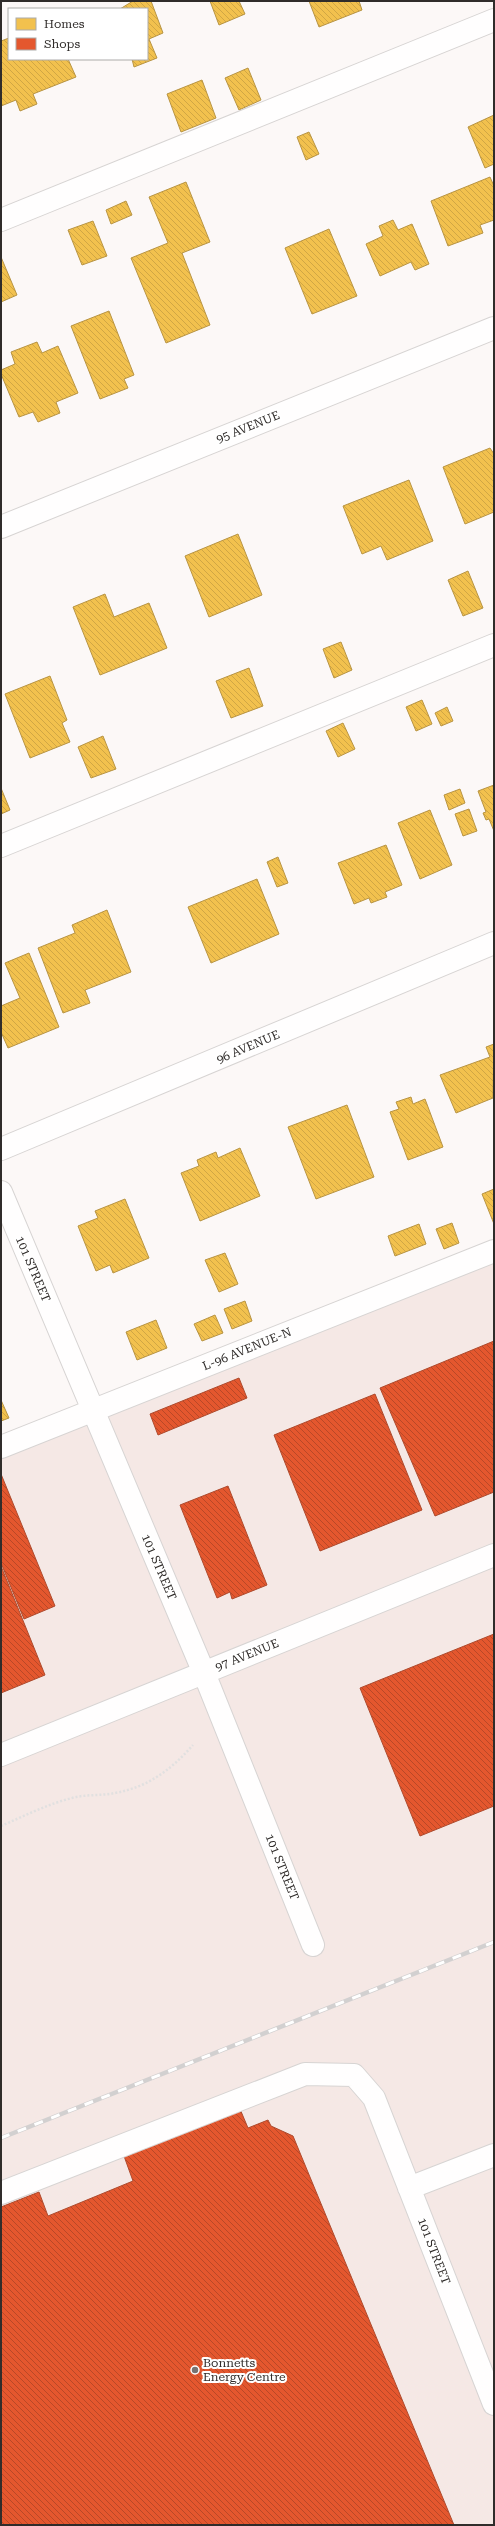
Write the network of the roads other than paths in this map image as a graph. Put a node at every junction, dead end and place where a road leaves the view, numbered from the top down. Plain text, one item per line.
1 (494, 20) edge
2 (1, 220) edge
3 (494, 328) edge
4 (1, 527) edge
5 (494, 644) edge
6 (1, 846) edge
7 (494, 944) edge
8 (1, 1149) edge
9 (1, 1192) edge
10 (494, 1251) edge
11 (93, 1411) junction
12 (1, 1447) edge
13 (494, 1555) edge
14 (204, 1673) junction
15 (1, 1755) edge
16 (313, 1945) dead end
17 (494, 2155) edge
18 (409, 2188) junction
19 (1, 2193) edge
20 (494, 2404) edge

1 - 2 street
3 - 4 street, 95 AVENUE
5 - 6 street
7 - 8 street, 96 AVENUE
9 - 11 street, 101 STREET
10 - 11 street, L-96 AVENUE-N
11 - 12 street, L-96 AVENUE-N
11 - 14 street, 101 STREET
13 - 14 street, 97 AVENUE
14 - 15 street, 97 AVENUE
14 - 16 street, 101 STREET
17 - 18 street
18 - 19 street, 101 STREET
18 - 20 street, 101 STREET

